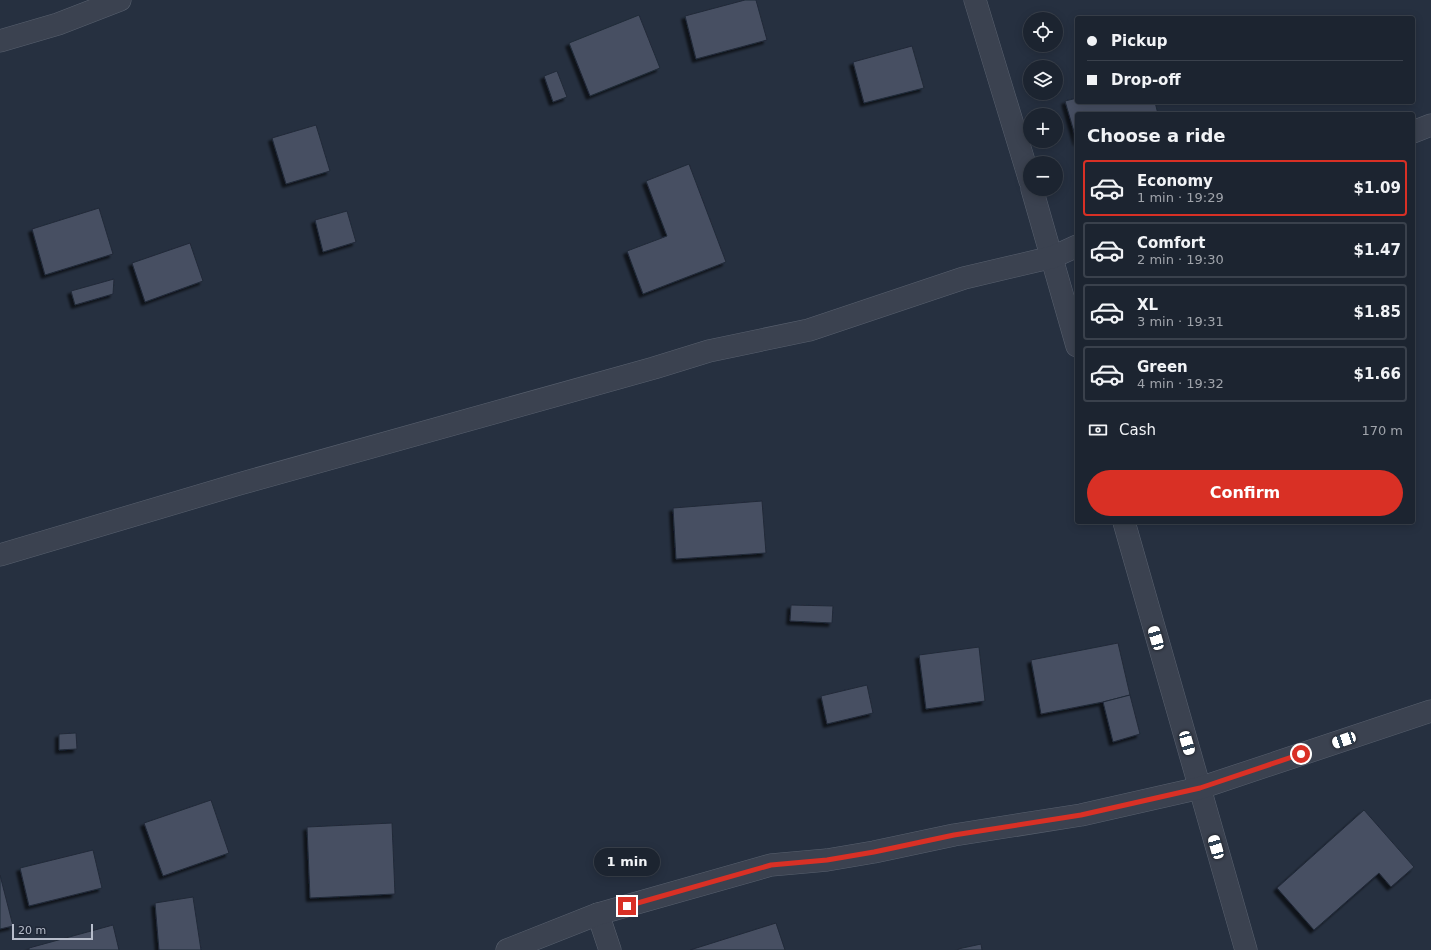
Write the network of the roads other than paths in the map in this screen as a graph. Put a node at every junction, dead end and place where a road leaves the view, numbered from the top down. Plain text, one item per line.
1 (120, 0) edge
2 (974, 0) edge
3 (0, 41) edge
4 (1431, 125) edge
5 (1415, 131) edge
6 (1023, 159) edge
7 (1034, 196) edge
8 (1075, 247) edge
9 (1053, 257) junction
10 (1075, 339) edge
11 (1125, 524) edge
12 (0, 555) edge
13 (1431, 711) edge
14 (1200, 788) junction
15 (598, 914) junction
16 (507, 950) edge
17 (610, 950) edge
18 (1246, 950) edge

1 - 3 street
2 - 6 street
4 - 5 street
7 - 9 street
8 - 9 street
9 - 10 street
9 - 12 street
11 - 14 street
13 - 14 street
14 - 15 street
14 - 18 street
15 - 16 street
15 - 17 street

